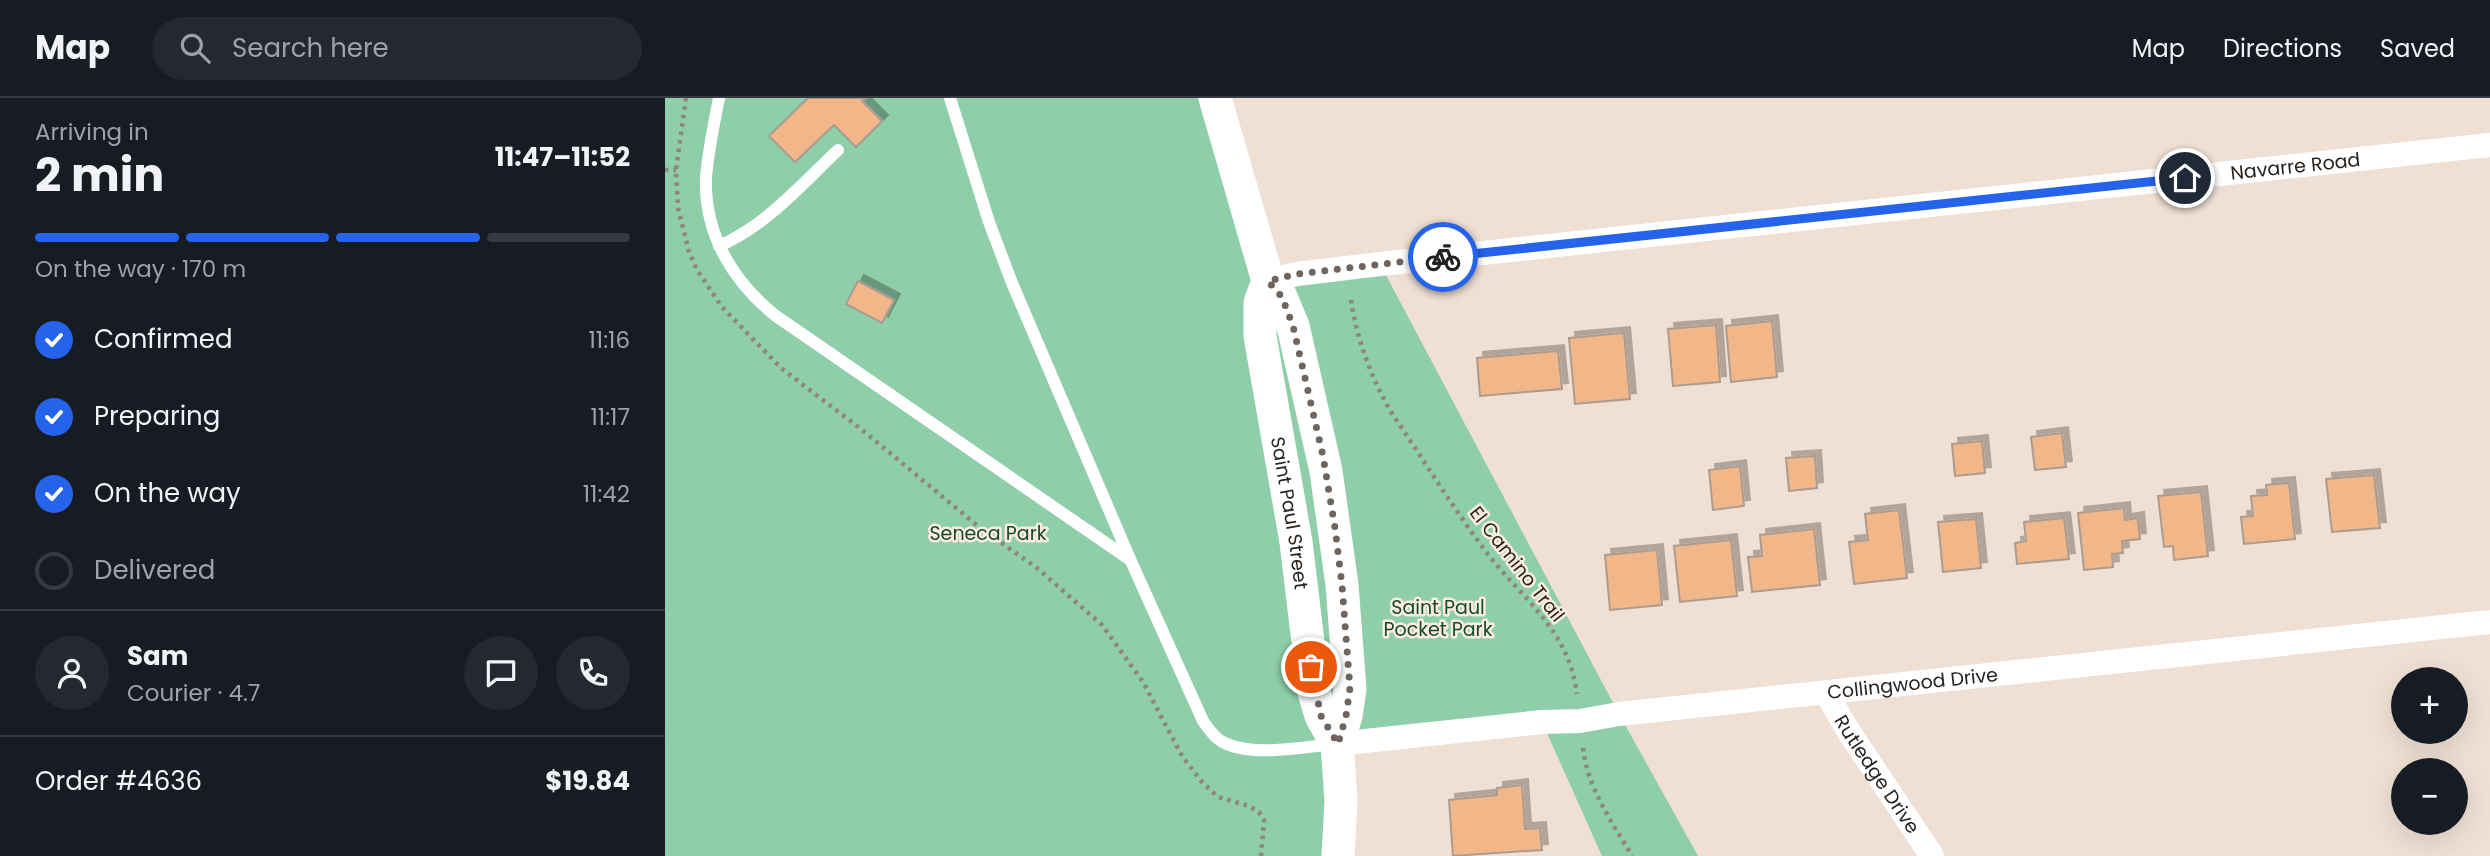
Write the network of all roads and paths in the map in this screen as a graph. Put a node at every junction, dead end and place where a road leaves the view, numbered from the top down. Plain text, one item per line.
1 (687, 98) edge
2 (719, 98) edge
3 (950, 98) edge
4 (1215, 98) edge
5 (2490, 145) edge
6 (838, 150) dead end
7 (665, 170) edge
8 (676, 170) junction
9 (719, 246) junction
10 (1268, 281) junction
11 (1351, 300) dead end
12 (1130, 559) junction
13 (2490, 622) edge
14 (1826, 692) junction
15 (1580, 721) junction
16 (1338, 744) junction
17 (1261, 856) edge
18 (1338, 856) edge
19 (1632, 856) edge
20 (1933, 856) edge

1 - 8 path
2 - 9 lane
3 - 12 lane
4 - 10 main road, Saint Paul Street
5 - 10 street, Navarre Road
6 - 9 lane
7 - 8 path
8 - 17 path
9 - 12 lane
10 - 16 main road, Saint Paul Street
11 - 15 path, El Camino Trail
12 - 16 lane
13 - 14 street, Collingwood Drive
14 - 15 street, Collingwood Drive
14 - 20 street, Rutledge Drive
15 - 16 street, Collingwood Drive
15 - 19 path, El Camino Trail
16 - 18 main road, Saint Paul Street

